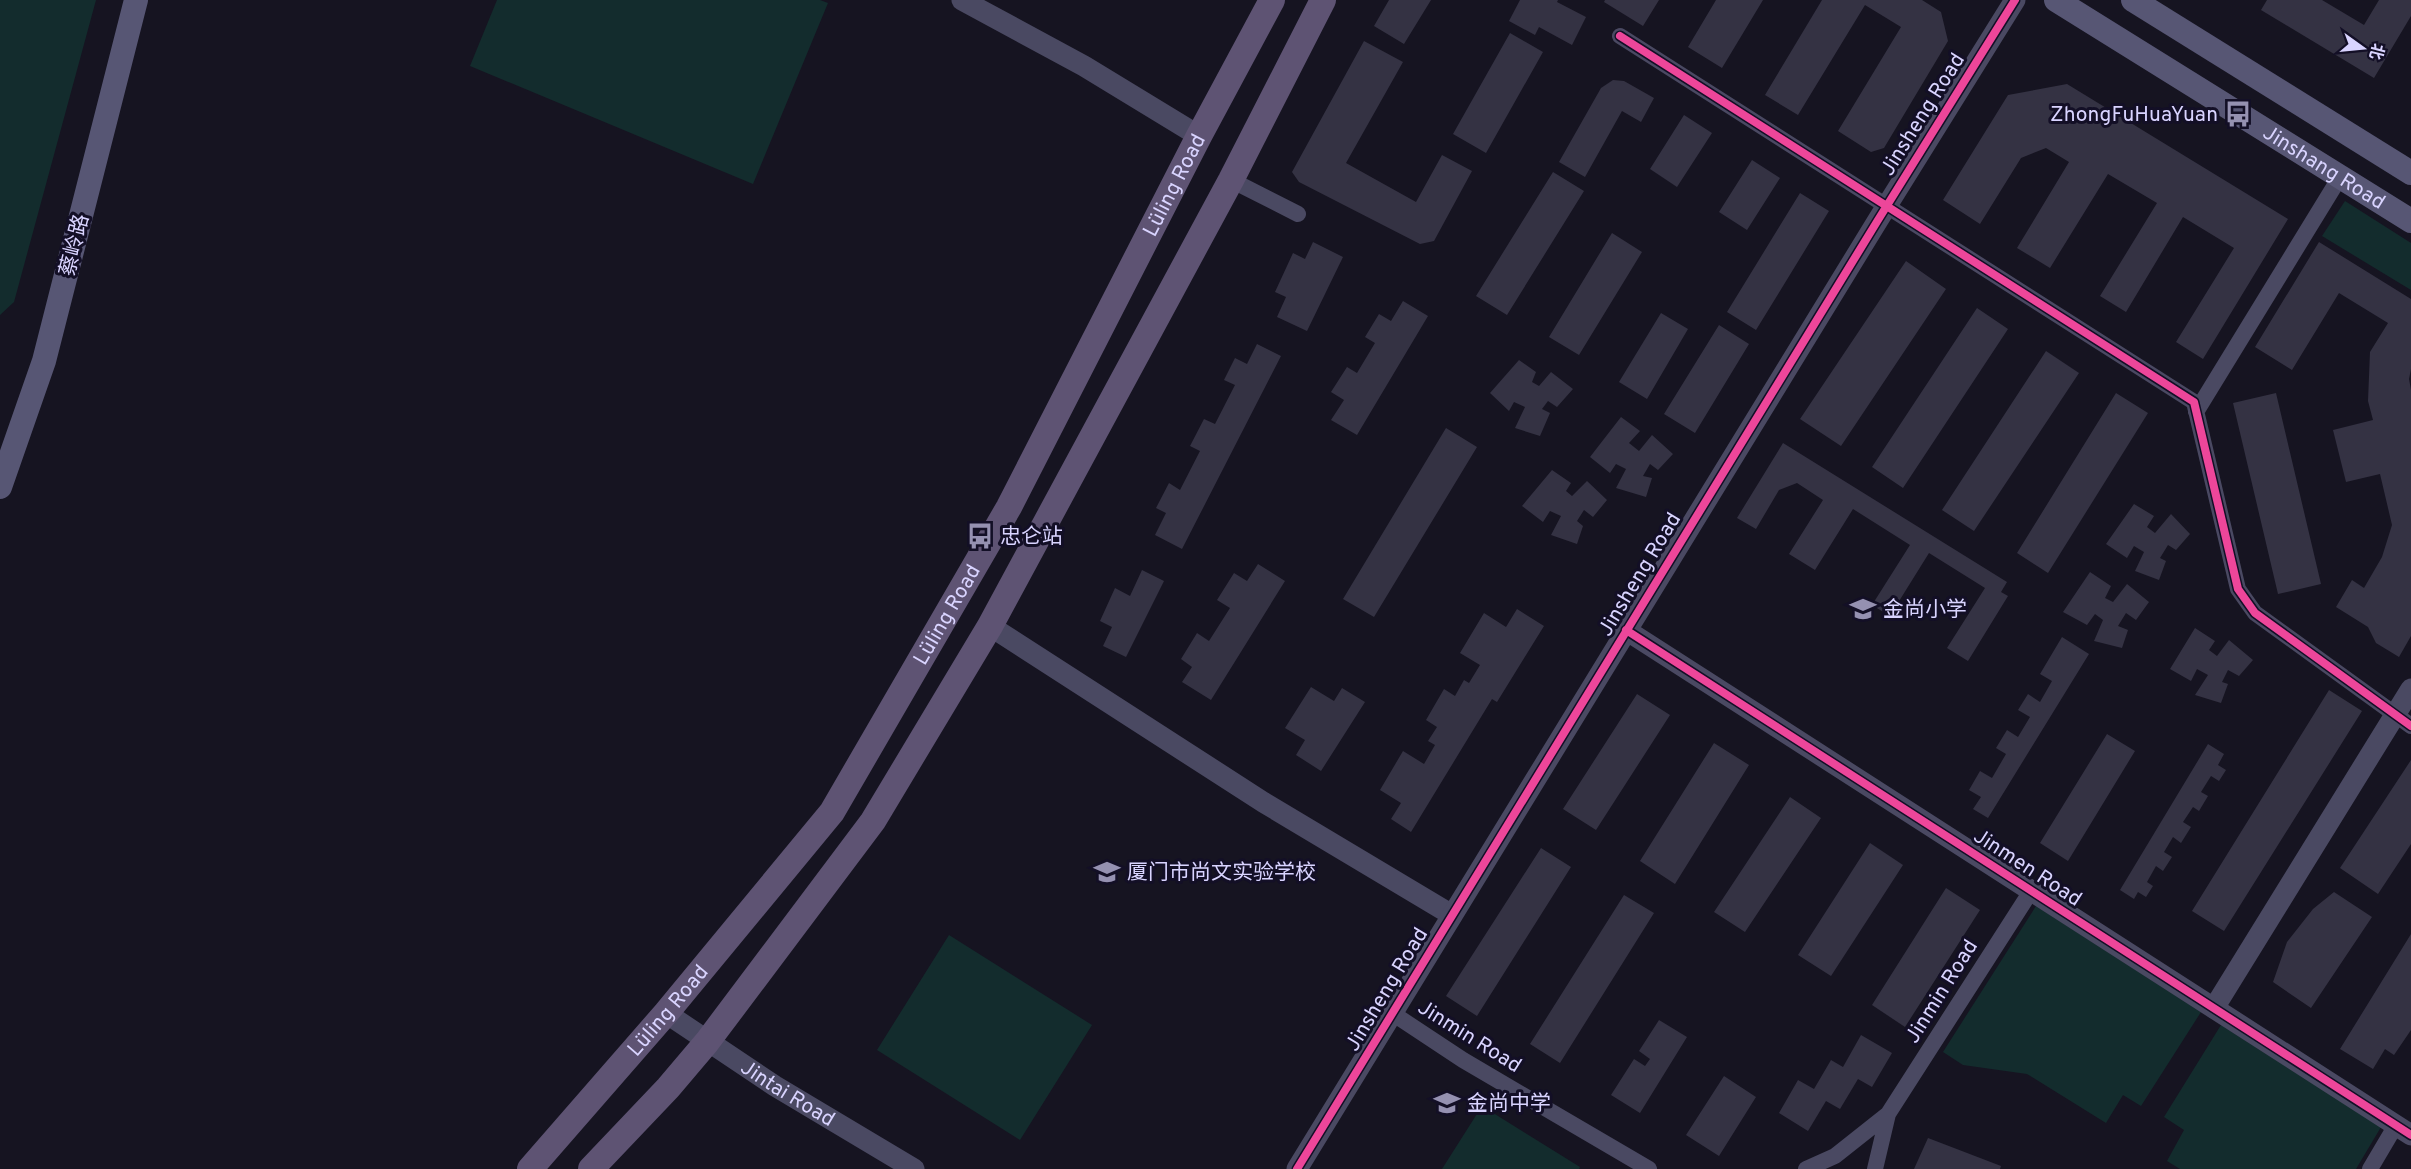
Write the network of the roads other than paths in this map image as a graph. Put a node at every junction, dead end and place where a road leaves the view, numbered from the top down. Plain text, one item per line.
1 (136, 0) edge
2 (962, 0) edge
3 (1272, 0) edge
4 (1323, 0) edge
5 (2015, 0) edge
6 (2056, 0) edge
7 (2133, 0) edge
8 (1620, 36) dead end
9 (1199, 136) junction
10 (2411, 173) edge
11 (2340, 177) junction
12 (1231, 180) junction
13 (1887, 206) junction
14 (1298, 214) dead end
15 (2411, 220) edge
16 (2196, 412) junction
17 (0, 487) edge
18 (990, 626) junction
19 (1626, 630) junction
20 (2411, 689) edge
21 (2403, 720) edge
22 (2031, 891) junction
23 (1452, 915) junction
24 (2214, 1008) junction
25 (666, 1013) junction
26 (1392, 1013) junction
27 (707, 1042) junction
28 (1888, 1114) junction
29 (2403, 1130) edge
30 (530, 1169) edge
31 (591, 1169) edge
32 (914, 1169) edge
33 (1297, 1169) edge
34 (1649, 1169) edge
35 (1806, 1169) edge
36 (1875, 1169) edge
37 (2370, 1169) edge

1 - 17 main road, 蔡岭路
2 - 9 street
3 - 9 main road, Lüling Road
4 - 12 main road, Lüling Road
5 - 13 street, Jinsheng Road
6 - 11 main road, Jinshang Road
7 - 10 main road, Jinshang Road
8 - 13 street
9 - 25 main road, Lüling Road
11 - 15 main road, Jinshang Road
11 - 16 street
12 - 14 street
12 - 18 main road, Lüling Road
13 - 16 street
13 - 19 street, Jinsheng Road
16 - 21 street
18 - 23 street
18 - 27 main road, Lüling Road
19 - 22 street, Jinmen Road
19 - 23 street, Jinsheng Road
20 - 21 street
21 - 24 street
22 - 24 street, Jinmen Road
22 - 28 street, Jinmin Road
23 - 26 street, Jinsheng Road
24 - 29 street, Jinmen Road
25 - 27 street, Jintai Road
25 - 30 main road, Lüling Road
26 - 33 street, Jinsheng Road
26 - 34 street, Jinmin Road
27 - 31 main road, Lüling Road
27 - 32 street, Jintai Road
28 - 35 street, Jinmin Road
28 - 36 street, Jinmin Road
29 - 37 street

